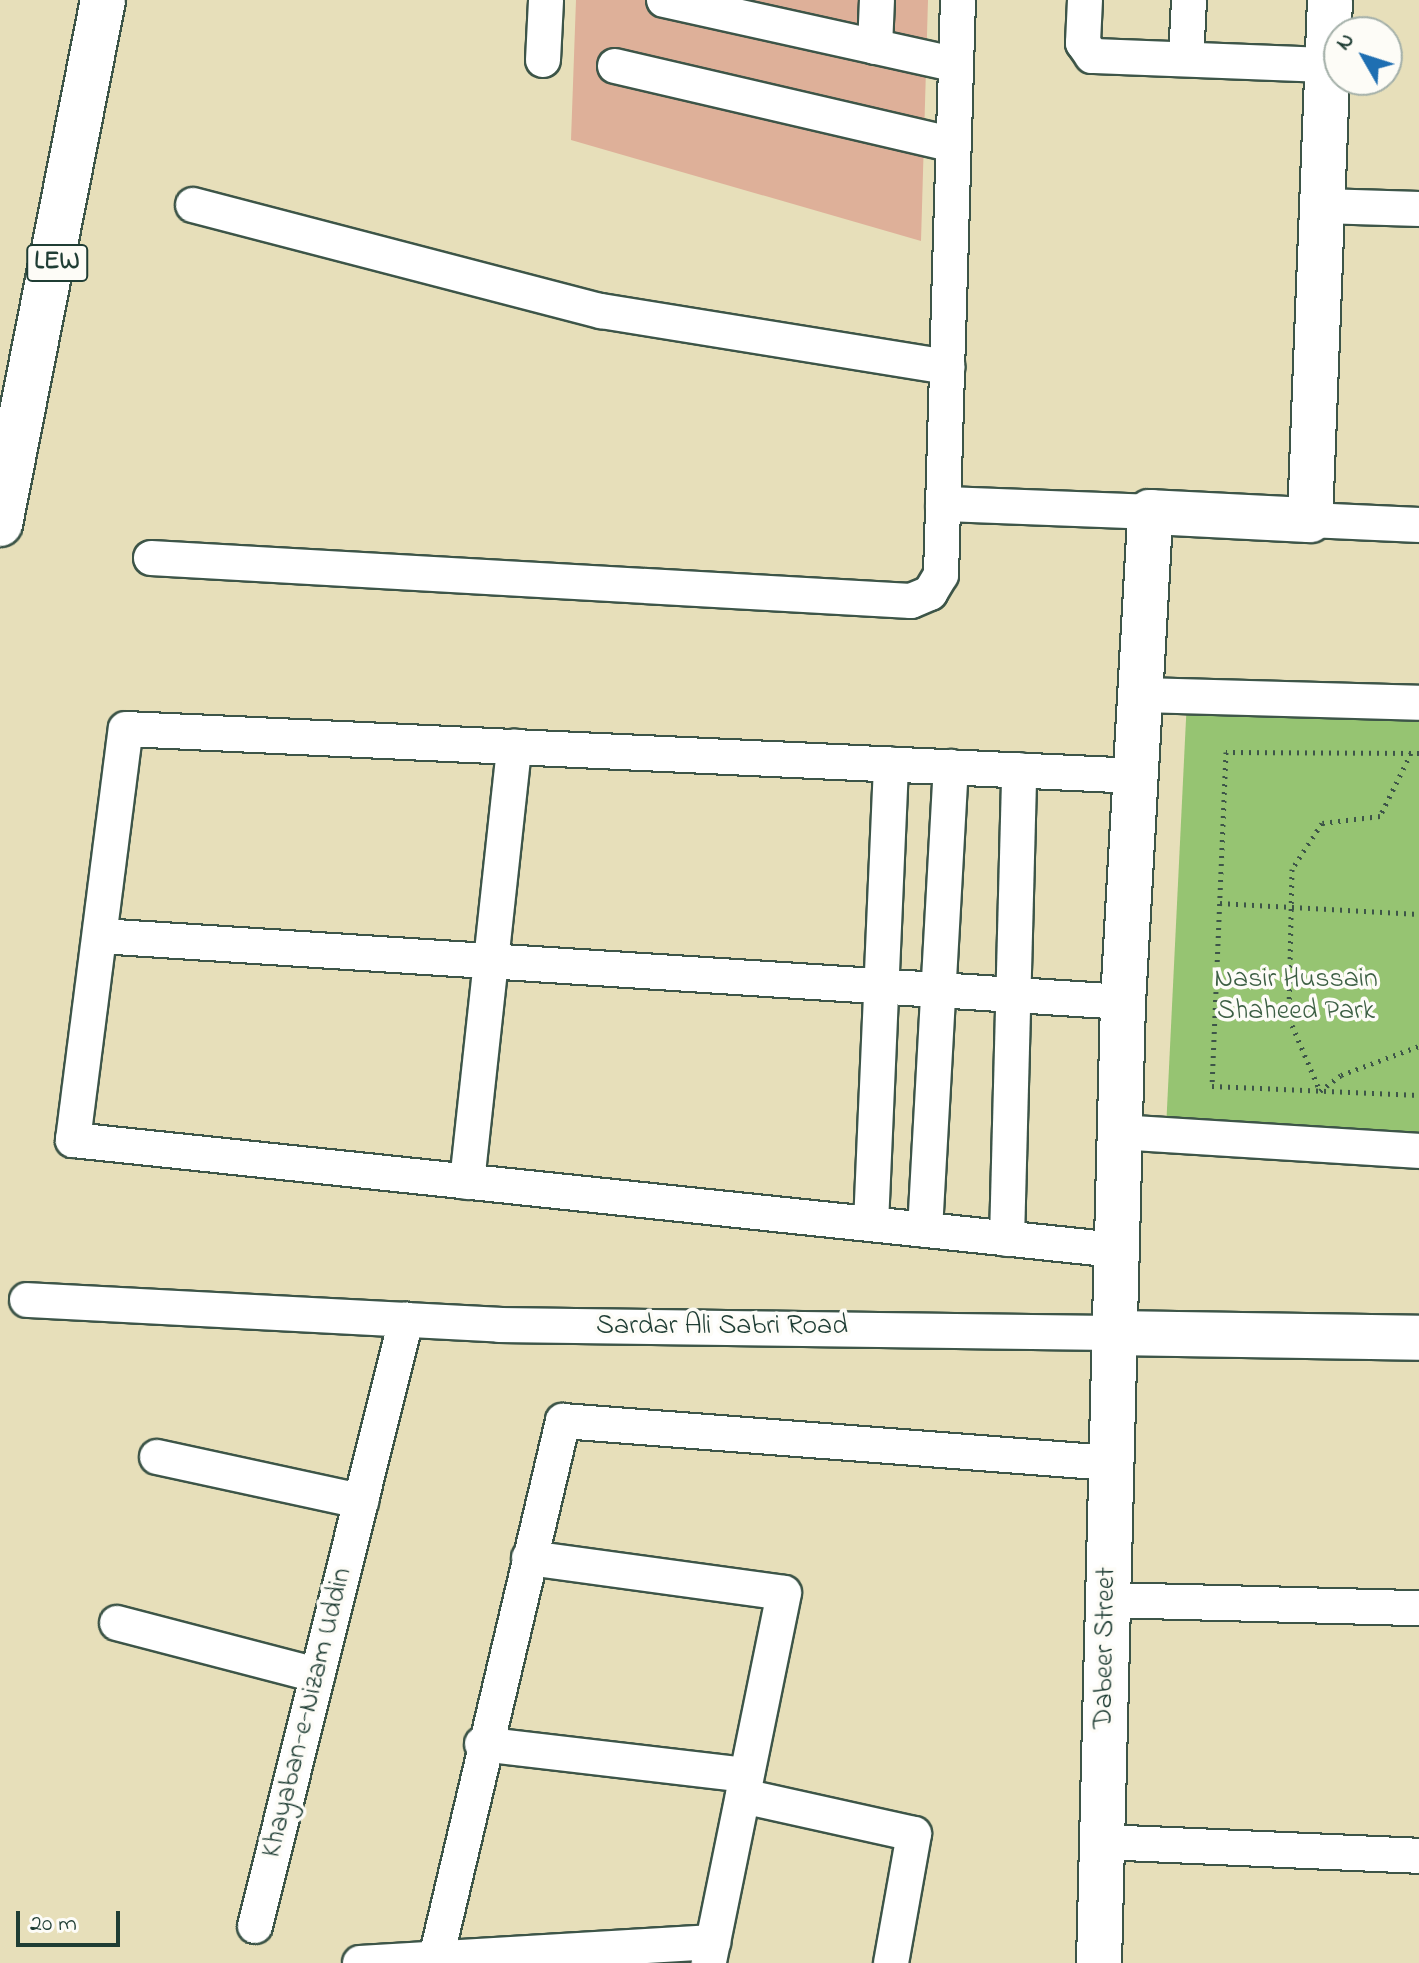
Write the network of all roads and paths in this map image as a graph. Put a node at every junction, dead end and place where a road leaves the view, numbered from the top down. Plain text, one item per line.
1 (103, 0) edge
2 (546, 0) edge
3 (877, 0) edge
4 (958, 0) edge
5 (1085, 0) edge
6 (1189, 0) edge
7 (671, 1) edge
8 (780, 13) edge
9 (875, 47) junction
10 (1186, 58) junction
11 (543, 60) dead end
12 (956, 65) junction
13 (1323, 65) edge
14 (615, 66) dead end
15 (1327, 96) edge
16 (954, 145) junction
17 (193, 205) dead end
18 (1322, 206) junction
19 (1419, 209) edge
20 (947, 367) junction
21 (943, 504) junction
22 (1150, 512) junction
23 (1310, 520) junction
24 (0, 524) edge
25 (1419, 525) edge
26 (151, 558) dead end
27 (1141, 695) junction
28 (1419, 703) edge
29 (514, 747) junction
30 (1411, 753) junction
31 (1419, 753) edge
32 (891, 764) junction
33 (951, 767) junction
34 (1019, 770) junction
35 (1136, 776) junction
36 (1220, 903) junction
37 (1419, 914) edge
38 (100, 936) junction
39 (491, 961) junction
40 (882, 987) junction
41 (938, 990) junction
42 (1013, 995) junction
43 (1123, 1002) junction
44 (1419, 1046) edge
45 (1320, 1091) junction
46 (1419, 1095) edge
47 (1119, 1132) junction
48 (1419, 1151) edge
49 (467, 1182) junction
50 (871, 1224) junction
51 (925, 1230) junction
52 (1007, 1239) junction
53 (1116, 1250) junction
54 (27, 1300) dead end
55 (406, 1320) junction
56 (1113, 1333) junction
57 (1419, 1338) edge
58 (157, 1457) dead end
59 (1110, 1463) junction
60 (361, 1501) junction
61 (529, 1558) junction
62 (1107, 1600) junction
63 (1419, 1608) edge
64 (117, 1623) dead end
65 (317, 1675) junction
66 (482, 1744) junction
67 (744, 1786) junction
68 (1102, 1842) junction
69 (1419, 1856) edge
70 (255, 1926) dead end
71 (711, 1953) edge
72 (437, 1954) junction
73 (360, 1963) edge
74 (891, 1963) edge
75 (1099, 1963) edge

1 - 24 main road, LEW
2 - 11 street
3 - 9 street
4 - 12 street
5 - 10 street
6 - 10 street
7 - 8 street
8 - 9 street
9 - 12 street
10 - 13 street
12 - 16 street
14 - 16 street
15 - 18 main road
16 - 20 street
17 - 20 street
18 - 19 street
18 - 23 main road
20 - 21 street
21 - 22 street
21 - 26 street
22 - 23 main road
22 - 27 main road, Dabeer Street
23 - 25 street
27 - 28 street
27 - 35 main road, Dabeer Street
29 - 32 street
29 - 38 street
29 - 39 street
30 - 31 path
30 - 36 path
30 - 45 path
32 - 33 street
32 - 40 street
33 - 34 street
33 - 41 street
34 - 35 street
34 - 42 street
35 - 43 main road, Dabeer Street
36 - 37 path
36 - 45 path
38 - 39 street
38 - 49 street
39 - 40 street
39 - 49 street
40 - 41 street
40 - 50 street
41 - 42 street
41 - 51 street
42 - 43 street
42 - 52 street
43 - 47 main road, Dabeer Street
44 - 45 path
45 - 46 path
47 - 48 street
47 - 53 main road, Dabeer Street
49 - 50 street
50 - 51 street
51 - 52 street
52 - 53 street
53 - 56 main road, Dabeer Street
54 - 55 street, Sardar Ali Sabri Road
55 - 56 street, Sardar Ali Sabri Road
55 - 60 street, Khayaban-e-Nizam Uddin
56 - 57 main road, Sardar Ali Sabri Road
56 - 59 main road, Dabeer Street
58 - 60 street
59 - 61 street
59 - 62 main road, Dabeer Street
60 - 65 street, Khayaban-e-Nizam Uddin
61 - 66 street
61 - 67 street
62 - 63 street
62 - 68 main road, Dabeer Street
64 - 65 street
65 - 70 street, Khayaban-e-Nizam Uddin
66 - 67 street
66 - 72 street
67 - 71 street
67 - 74 street
68 - 69 street
68 - 75 main road, Dabeer Street
71 - 72 street
72 - 73 street

